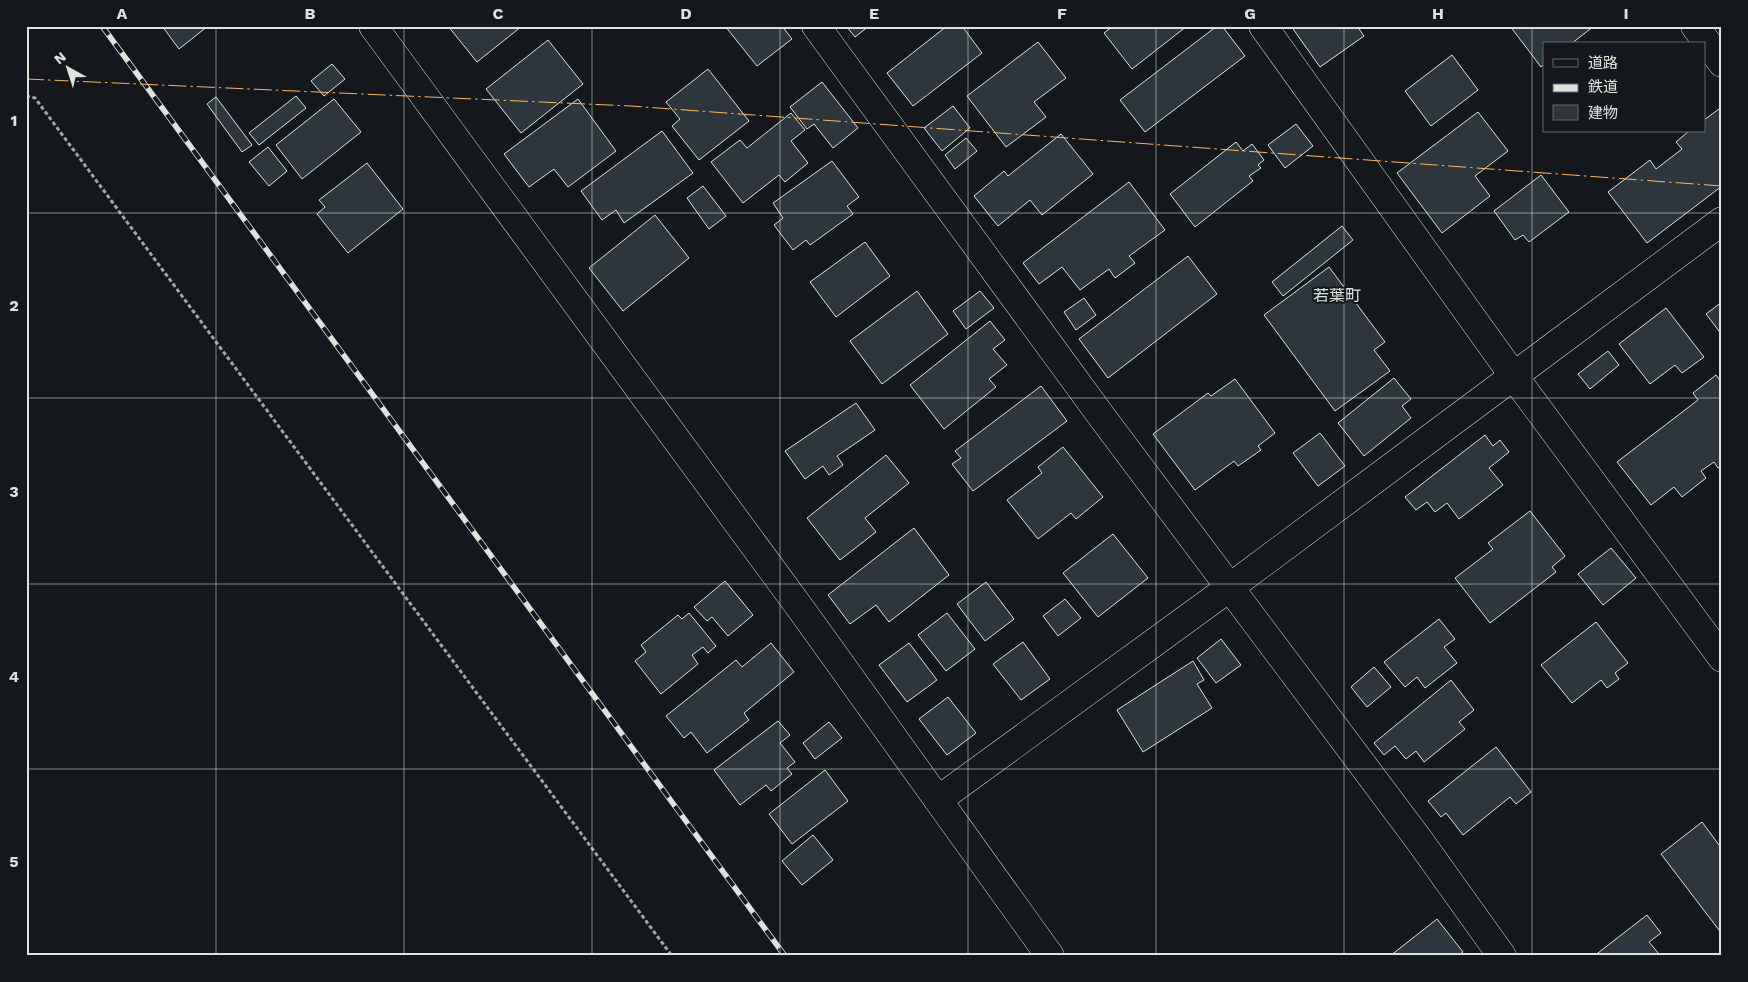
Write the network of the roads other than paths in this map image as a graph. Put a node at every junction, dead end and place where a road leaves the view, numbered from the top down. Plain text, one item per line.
1 (816, 26) edge
2 (1263, 26) edge
3 (1695, 26) edge
4 (377, 28) edge
5 (1722, 63) edge
6 (1722, 221) edge
7 (1513, 375) junction
8 (1229, 588) junction
9 (1722, 658) edge
10 (938, 800) junction
11 (1050, 956) edge
12 (1502, 956) edge

1 - 8 street
2 - 7 street
3 - 5 street
4 - 10 street
6 - 7 street
7 - 8 street
7 - 9 street
8 - 10 street
8 - 12 street
10 - 11 street

